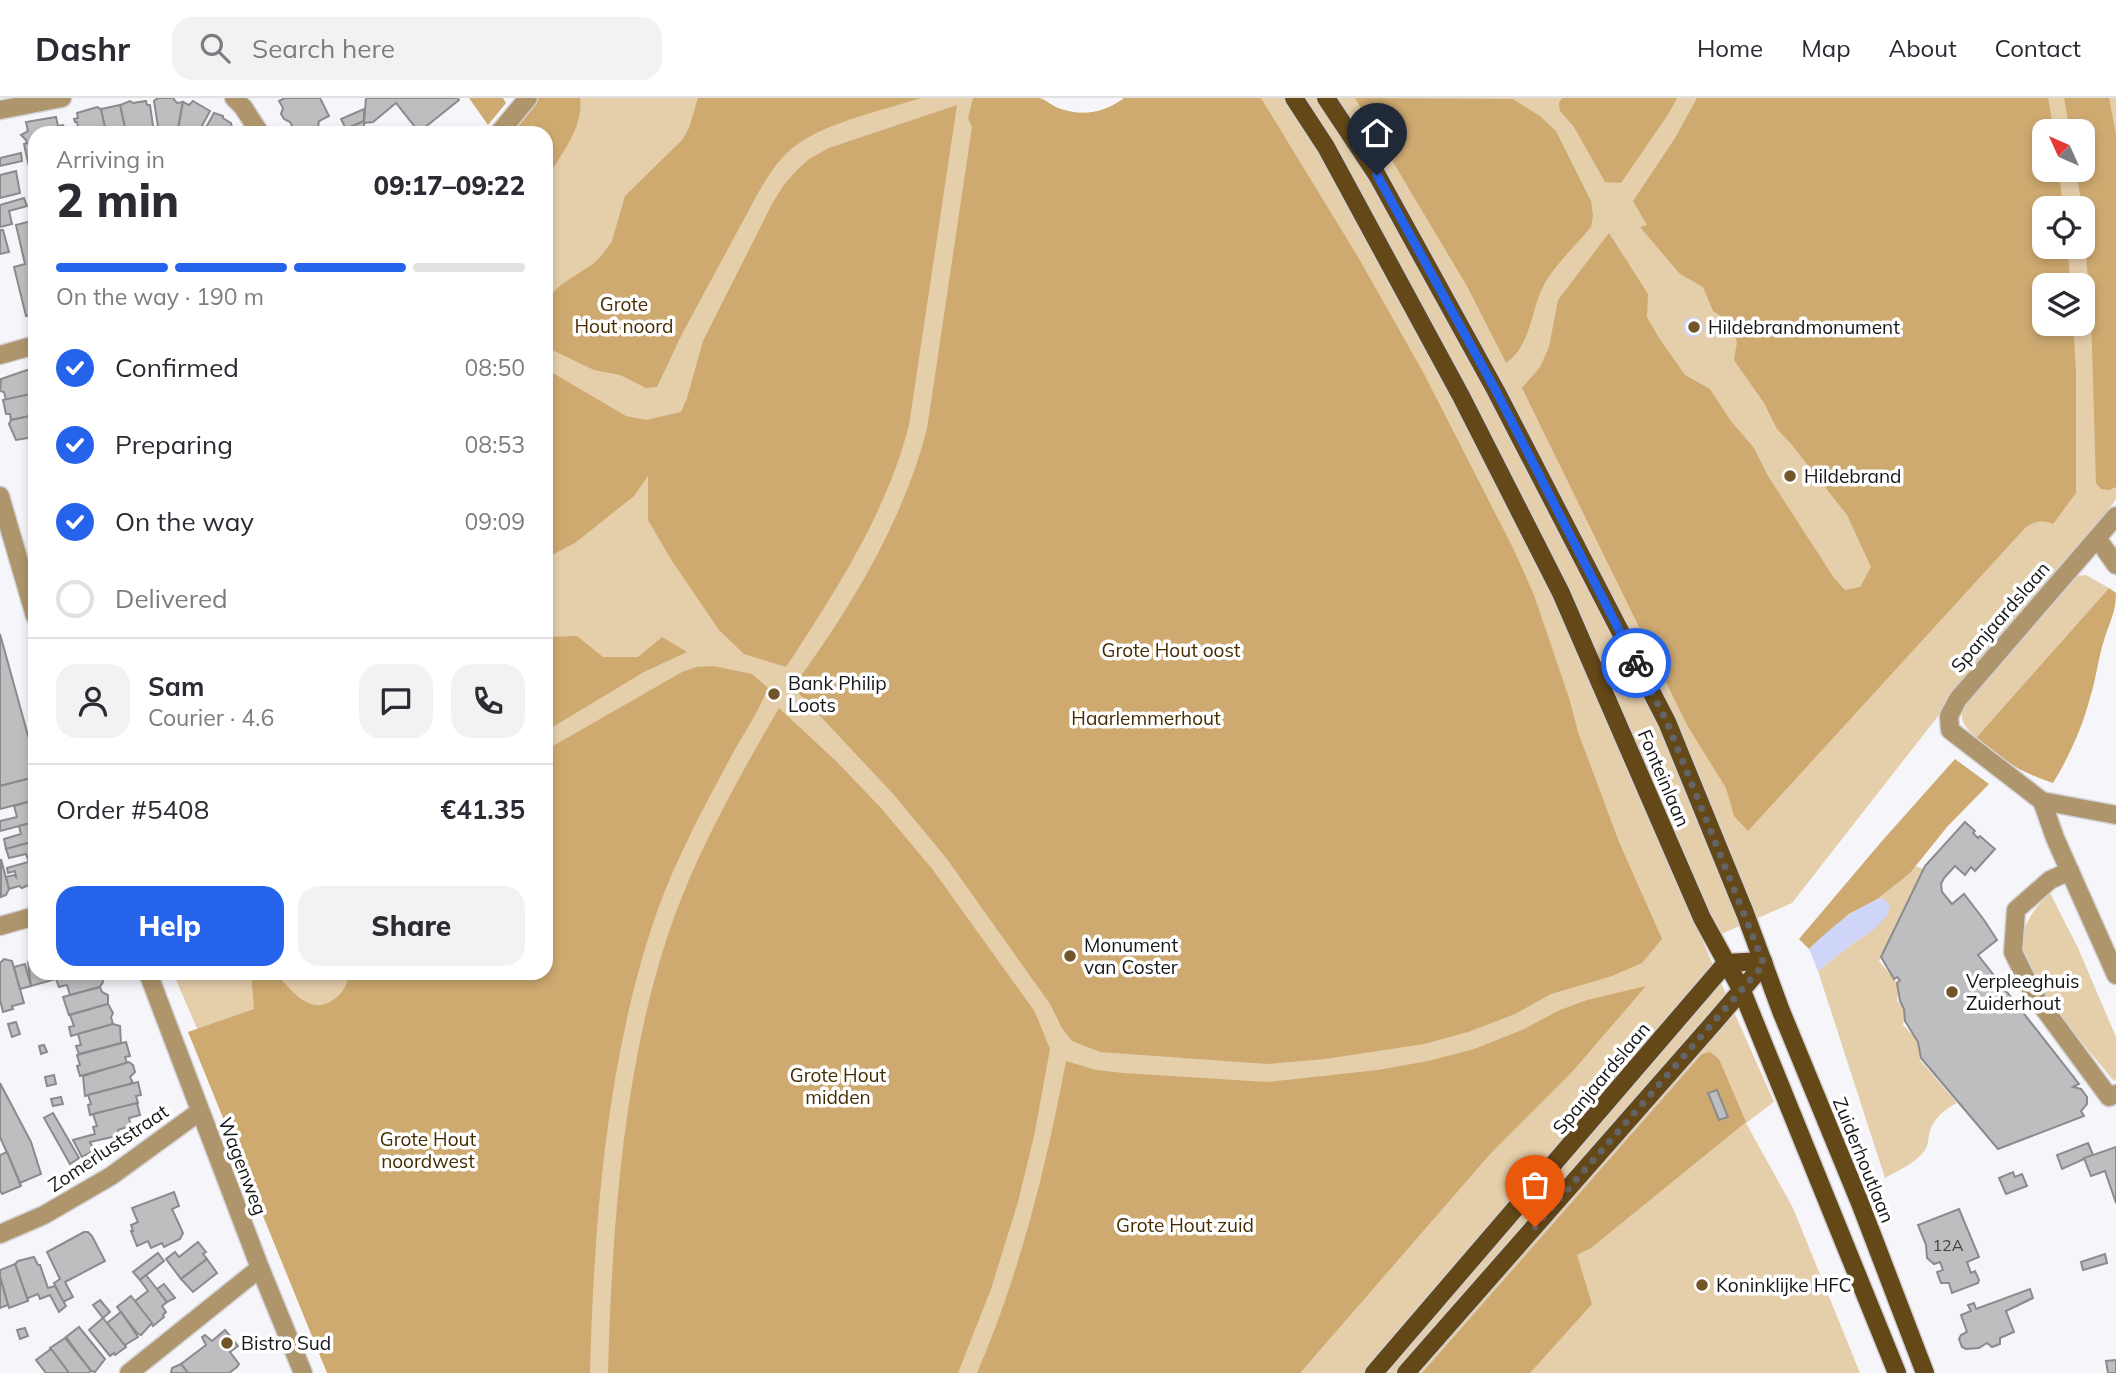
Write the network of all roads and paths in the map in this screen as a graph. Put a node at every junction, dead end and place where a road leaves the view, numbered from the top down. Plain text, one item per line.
1 (61, 98) edge
2 (234, 98) edge
3 (528, 98) edge
4 (1294, 98) edge
5 (1326, 98) edge
6 (0, 110) edge
7 (255, 126) edge
8 (505, 126) edge
9 (28, 347) edge
10 (0, 355) edge
11 (0, 496) edge
12 (2116, 516) edge
13 (2097, 538) junction
14 (2116, 565) edge
15 (28, 591) edge
16 (2042, 801) junction
17 (2116, 816) edge
18 (2070, 871) junction
19 (28, 918) edge
20 (0, 926) edge
21 (1763, 962) junction
22 (1726, 963) junction
23 (2116, 975) edge
24 (151, 980) edge
25 (1742, 991) junction
26 (2116, 1094) edge
27 (199, 1112) junction
28 (0, 1234) edge
29 (260, 1268) junction
30 (129, 1373) edge
31 (303, 1373) edge
32 (1374, 1373) edge
33 (1406, 1373) edge
34 (1897, 1373) edge
35 (1925, 1373) edge

1 - 6 street
2 - 7 street
3 - 8 street
4 - 22 main road, Fonteinlaan
5 - 21 main road, Fonteinlaan
9 - 10 street
11 - 15 street
12 - 13 street, Spanjaardslaan
13 - 14 street
13 - 16 street, Spanjaardslaan
16 - 17 street
16 - 18 street
18 - 23 street
18 - 26 street
19 - 20 street
21 - 22 main road
21 - 25 main road
21 - 35 main road, Zuiderhoutlaan
22 - 25 main road, Fonteinlaan
22 - 32 main road, Spanjaardslaan
24 - 27 street, Wagenweg
25 - 33 main road
25 - 34 main road
27 - 28 street, Zomerluststraat
27 - 29 street, Wagenweg
29 - 30 street
29 - 31 street, Wagenweg

